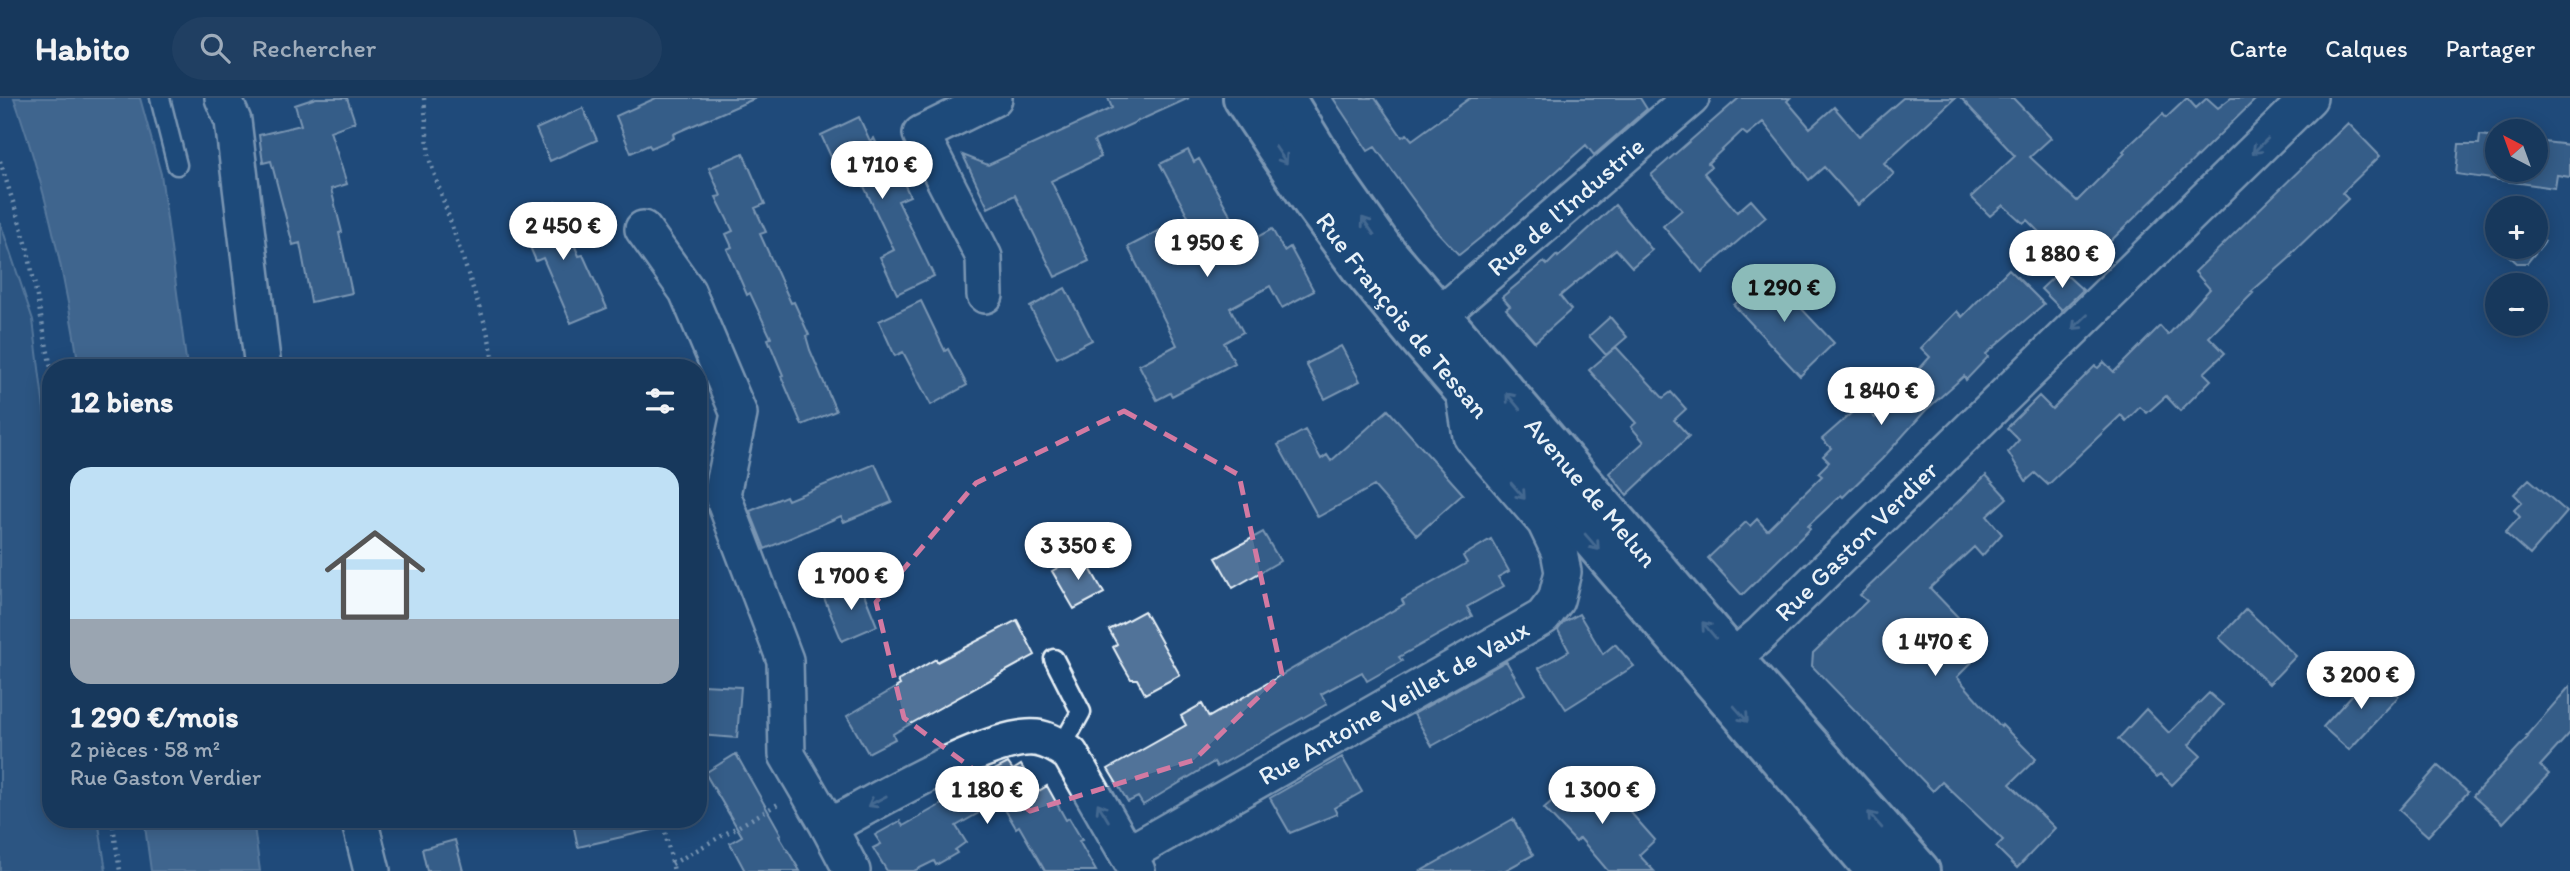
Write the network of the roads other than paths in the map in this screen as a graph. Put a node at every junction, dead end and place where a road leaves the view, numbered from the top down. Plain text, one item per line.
1 (160, 98) edge
2 (223, 98) edge
3 (994, 98) edge
4 (1243, 98) edge
5 (1284, 98) edge
6 (1691, 98) edge
7 (2309, 98) edge
8 (177, 165) dead end
9 (643, 229) dead end
10 (985, 295) dead end
11 (1440, 315) junction
12 (262, 359) edge
13 (1464, 392) junction
14 (1733, 658) junction
15 (1054, 659) dead end
16 (1062, 748) junction
17 (829, 827) junction
18 (361, 828) edge
19 (1133, 863) edge
20 (372, 871) edge
21 (852, 871) edge
22 (1876, 871) edge
23 (1920, 871) edge

1 - 8 lane
2 - 12 street
3 - 10 street
4 -> 13 main road, Rue François de Tessan
11 -> 5 main road, Avenue de Melun
6 - 11 street, Rue de l'Industrie
7 -> 14 street, Rue Gaston Verdier
9 - 17 street
14 -> 11 main road, Avenue de Melun
13 -> 19 street, Rue Antoine Veillet de Vaux
13 -> 22 main road, Rue François de Tessan
23 -> 14 main road, Avenue de Melun
15 - 16 lane
16 -> 17 street
19 -> 16 street
17 - 21 street
18 - 20 street

